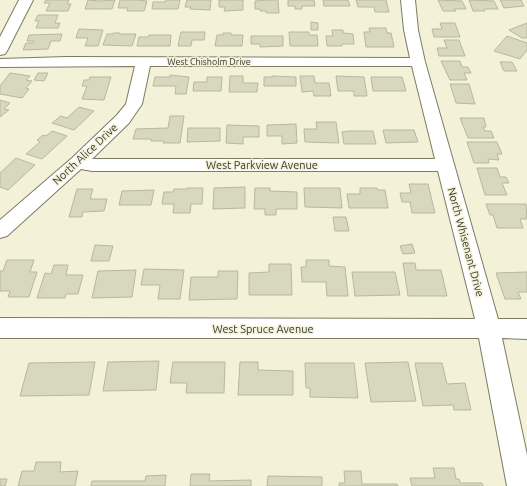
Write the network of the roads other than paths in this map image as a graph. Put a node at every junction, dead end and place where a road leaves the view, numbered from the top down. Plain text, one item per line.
1 (26, 0) edge
2 (408, 0) edge
3 (0, 51) edge
4 (144, 61) junction
5 (418, 62) junction
6 (0, 63) edge
7 (78, 162) junction
8 (446, 165) junction
9 (0, 231) edge
10 (0, 328) edge
11 (489, 329) junction
12 (527, 329) edge
13 (520, 486) edge

1 - 3 street
2 - 5 street, North Whisenant Drive
4 - 5 street, West Chisholm Drive
4 - 6 street, West Chisholm Drive
4 - 7 street, North Alice Drive
5 - 8 street, North Whisenant Drive
7 - 8 street, West Parkview Avenue
7 - 9 street, North Alice Drive
8 - 11 street, North Whisenant Drive
10 - 11 street, West Spruce Avenue
11 - 12 street, West Spruce Avenue
11 - 13 street, North Whisenant Drive

